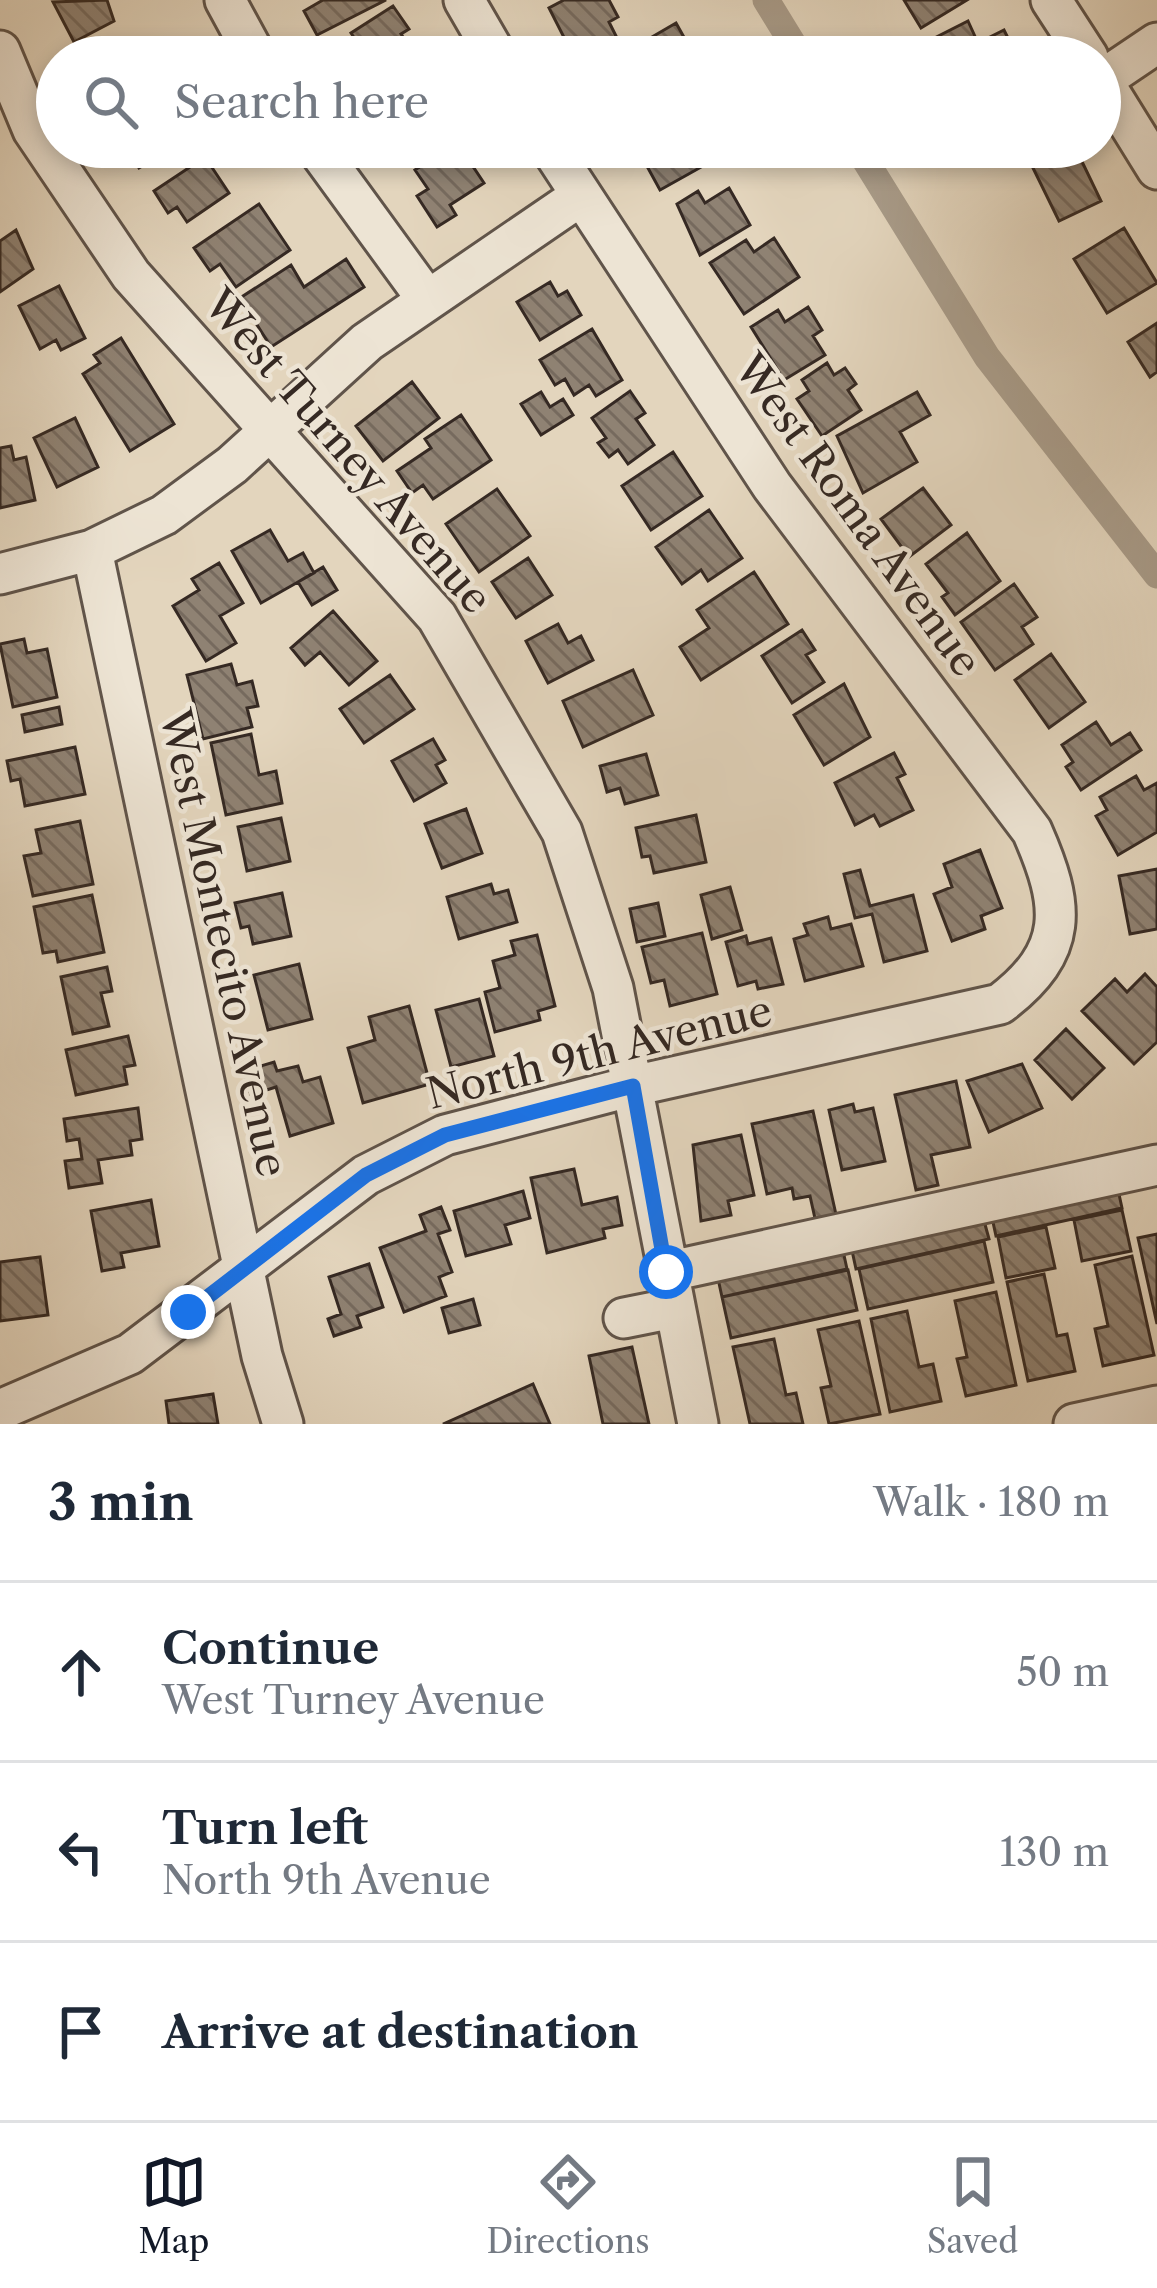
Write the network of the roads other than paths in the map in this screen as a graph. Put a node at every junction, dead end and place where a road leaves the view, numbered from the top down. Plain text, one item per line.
1 (225, 0) edge
2 (464, 0) edge
3 (1052, 0) edge
4 (245, 36) edge
5 (485, 36) edge
6 (1074, 36) edge
7 (1157, 43) edge
8 (0, 51) edge
9 (1121, 60) edge
10 (1121, 111) edge
11 (36, 135) edge
12 (57, 168) edge
13 (331, 168) edge
14 (562, 168) edge
15 (1157, 169) edge
16 (579, 197) junction
17 (426, 298) junction
18 (268, 430) junction
19 (92, 550) junction
20 (0, 574) edge
21 (1052, 946) joint
22 (633, 1086) junction
23 (1157, 1165) edge
24 (244, 1268) junction
25 (670, 1290) junction
26 (625, 1318) dead end
27 (1157, 1406) edge
28 (0, 1410) edge
29 (283, 1424) edge
30 (698, 1424) edge
31 (1074, 1424) edge

1 - 4 street
2 - 5 street
3 - 6 street
7 - 9 street
8 - 11 street, West Turney Avenue
10 - 15 street
12 - 18 street, West Turney Avenue
13 - 17 street
14 - 16 street, West Roma Avenue
16 - 17 street
16 - 21 street, West Roma Avenue
17 - 18 street
18 - 19 street
18 - 22 street, West Turney Avenue
19 - 20 street
19 - 24 street, West Montecito Avenue
21 - 22 street, North 9th Avenue
22 - 24 street, North 9th Avenue
22 - 25 street, West Turney Avenue
23 - 25 street
24 - 28 street, North 9th Avenue
24 - 29 street, West Montecito Avenue
25 - 26 street
25 - 30 street, West Turney Avenue
27 - 31 street

